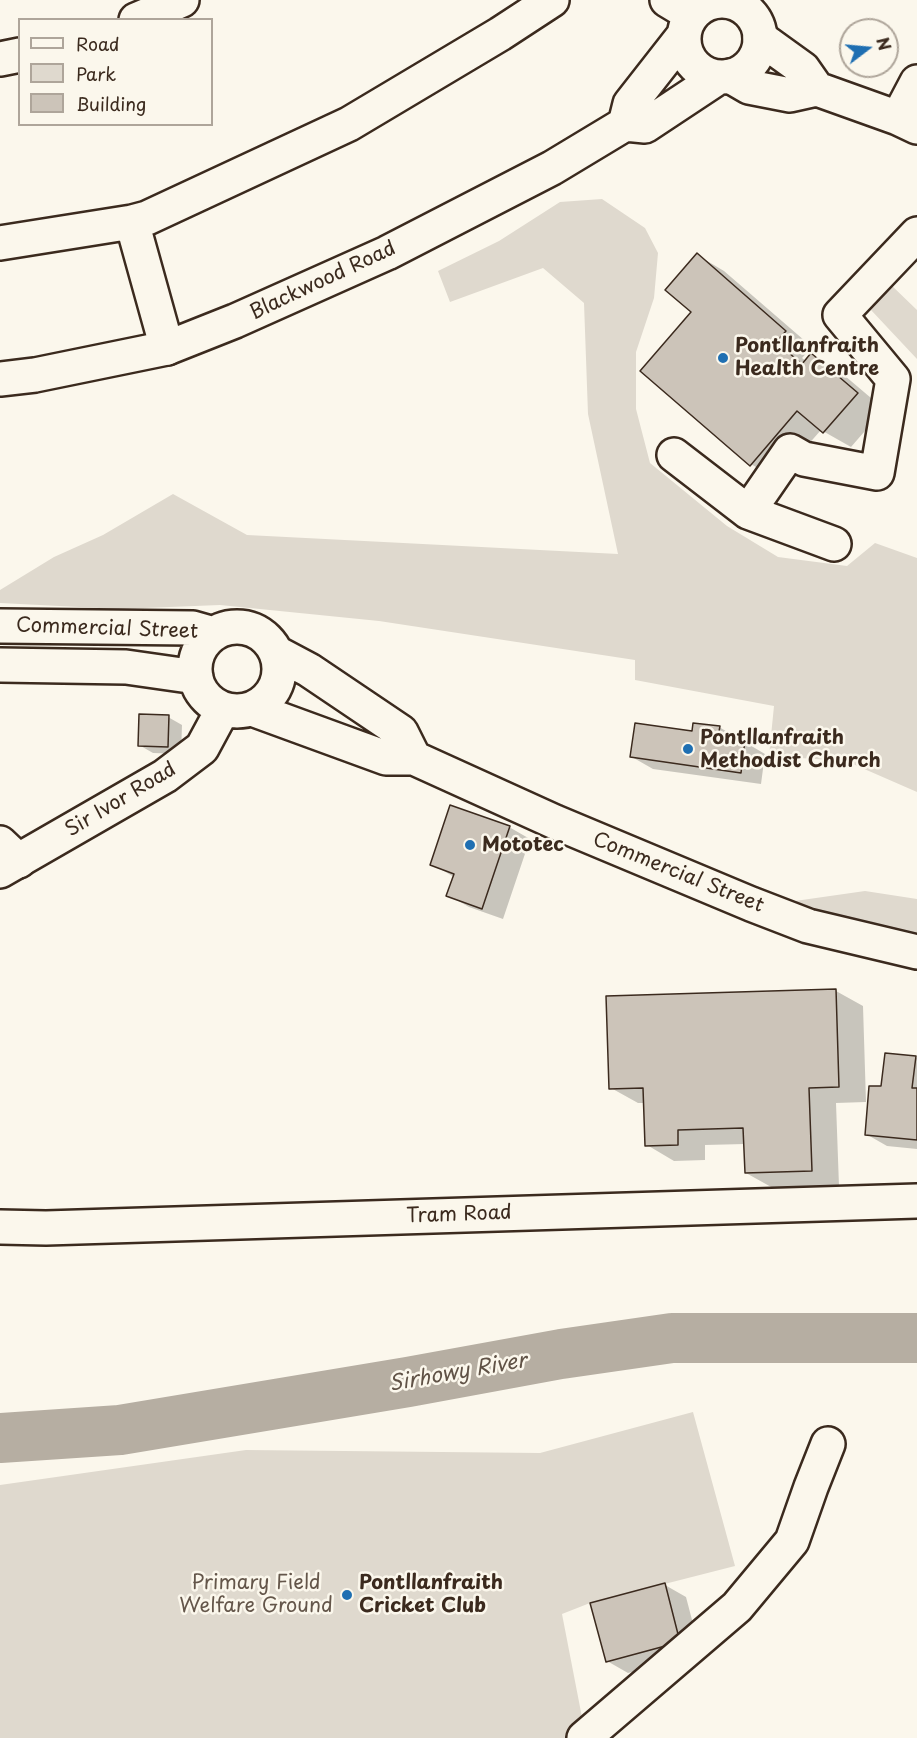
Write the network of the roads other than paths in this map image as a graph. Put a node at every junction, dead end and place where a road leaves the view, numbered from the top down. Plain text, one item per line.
1 (182, 0) edge
2 (552, 0) edge
3 (774, 0) edge
4 (694, 10) edge
5 (141, 18) edge
6 (760, 35) junction
7 (18, 55) edge
8 (0, 59) edge
9 (725, 76) junction
10 (917, 82) edge
11 (817, 89) junction
12 (908, 123) edge
13 (625, 124) junction
14 (132, 222) junction
15 (917, 234) edge
16 (0, 243) edge
17 (167, 348) junction
18 (0, 379) edge
19 (674, 455) dead end
20 (748, 512) junction
21 (834, 544) dead end
22 (0, 626) edge
23 (214, 634) junction
24 (277, 653) junction
25 (0, 665) edge
26 (196, 677) junction
27 (238, 709) junction
28 (414, 758) junction
29 (6, 858) edge
30 (917, 952) edge
31 (917, 1201) edge
32 (0, 1227) edge
33 (828, 1444) dead end
34 (584, 1738) edge

1 - 5 main road
2 - 14 main road
3 - 6 main road
4 - 6 main road
4 - 9 main road
4 - 13 main road
6 - 9 main road
6 - 11 main road
7 - 8 main road
9 - 11 main road
9 - 13 main road, Blackwood Road
10 - 12 main road
11 - 12 main road
13 - 17 main road, Blackwood Road
14 - 16 main road
14 - 17 main road
15 - 20 main road
17 - 18 main road, Blackwood Road
19 - 20 main road
20 - 21 main road
22 - 23 main road, Commercial Street
23 - 24 main road, Commercial Street
23 - 26 main road, Commercial Street
24 - 27 main road
24 - 28 main road, Commercial Street
25 - 26 main road, Commercial Street
26 - 27 main road, Commercial Street
27 - 28 main road, Commercial Street
27 - 29 main road, Sir Ivor Road
28 - 30 main road, Commercial Street
31 - 32 main road, Tram Road
33 - 34 main road

